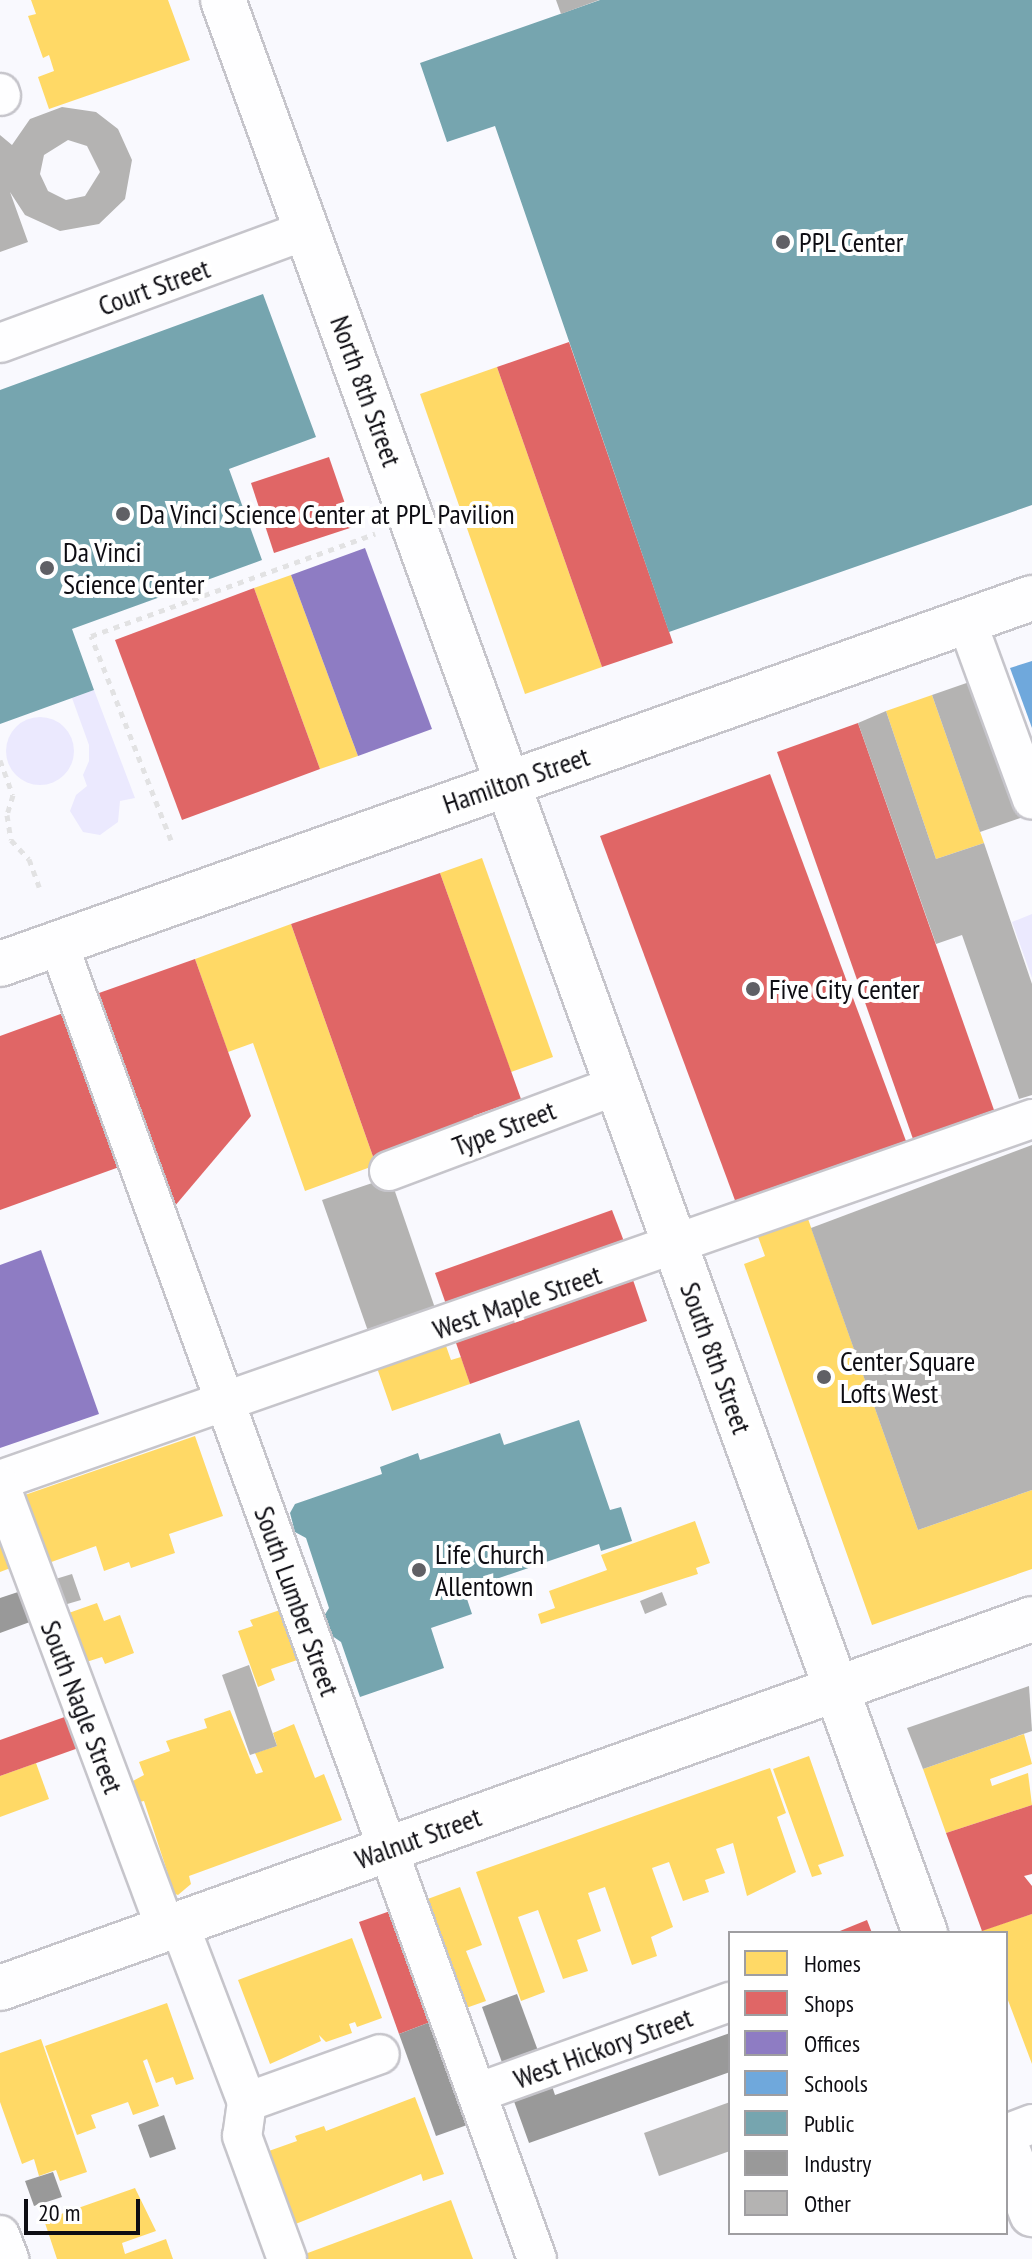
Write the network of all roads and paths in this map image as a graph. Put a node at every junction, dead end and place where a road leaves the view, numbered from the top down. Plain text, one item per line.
1 (223, 0) edge
2 (307, 230) junction
3 (0, 343) edge
4 (413, 520) junction
5 (1032, 598) edge
6 (967, 622) junction
7 (0, 760) edge
8 (509, 783) junction
9 (1032, 800) edge
10 (171, 840) dead end
11 (39, 887) dead end
12 (58, 943) junction
13 (0, 964) edge
14 (618, 1085) junction
15 (1032, 1119) edge
16 (389, 1171) dead end
17 (676, 1247) junction
18 (224, 1402) junction
19 (0, 1482) edge
20 (1032, 1619) edge
21 (836, 1688) junction
22 (387, 1849) junction
23 (172, 1926) junction
24 (923, 1931) edge
25 (0, 1988) edge
26 (728, 2003) edge
27 (380, 2054) dead end
28 (477, 2093) junction
29 (247, 2102) junction
30 (1032, 2124) edge
31 (1008, 2133) edge
32 (1008, 2151) edge
33 (1032, 2214) edge
34 (0, 2235) edge
35 (9, 2259) edge
36 (287, 2259) edge
37 (537, 2259) edge

1 - 2 main road, North 8th Street
2 - 3 street, Court Street
2 - 4 main road, North 8th Street
4 - 8 main road, North 8th Street
4 - 10 path
5 - 6 main road, Hamilton Street
6 - 8 main road, Hamilton Street
6 - 9 street
7 - 11 path
8 - 12 main road, Hamilton Street
8 - 14 main road, South 8th Street
12 - 13 main road, Hamilton Street
12 - 18 street, South Lumber Street
14 - 16 street, Type Street
14 - 17 main road, South 8th Street
15 - 17 street, West Maple Street
17 - 18 street, West Maple Street
17 - 21 main road, South 8th Street
18 - 19 street, West Maple Street
18 - 22 street, South Lumber Street
19 - 23 street, South Nagle Street
20 - 21 main road, Walnut Street
21 - 22 main road, Walnut Street
21 - 24 main road, South 8th Street
22 - 23 main road, Walnut Street
22 - 28 street, South Lumber Street
23 - 25 main road, Walnut Street
23 - 29 street, South Nagle Street
26 - 28 street, West Hickory Street
27 - 29 street
28 - 37 street, South Lumber Street
29 - 36 street
30 - 31 street
32 - 33 main road
34 - 35 street

